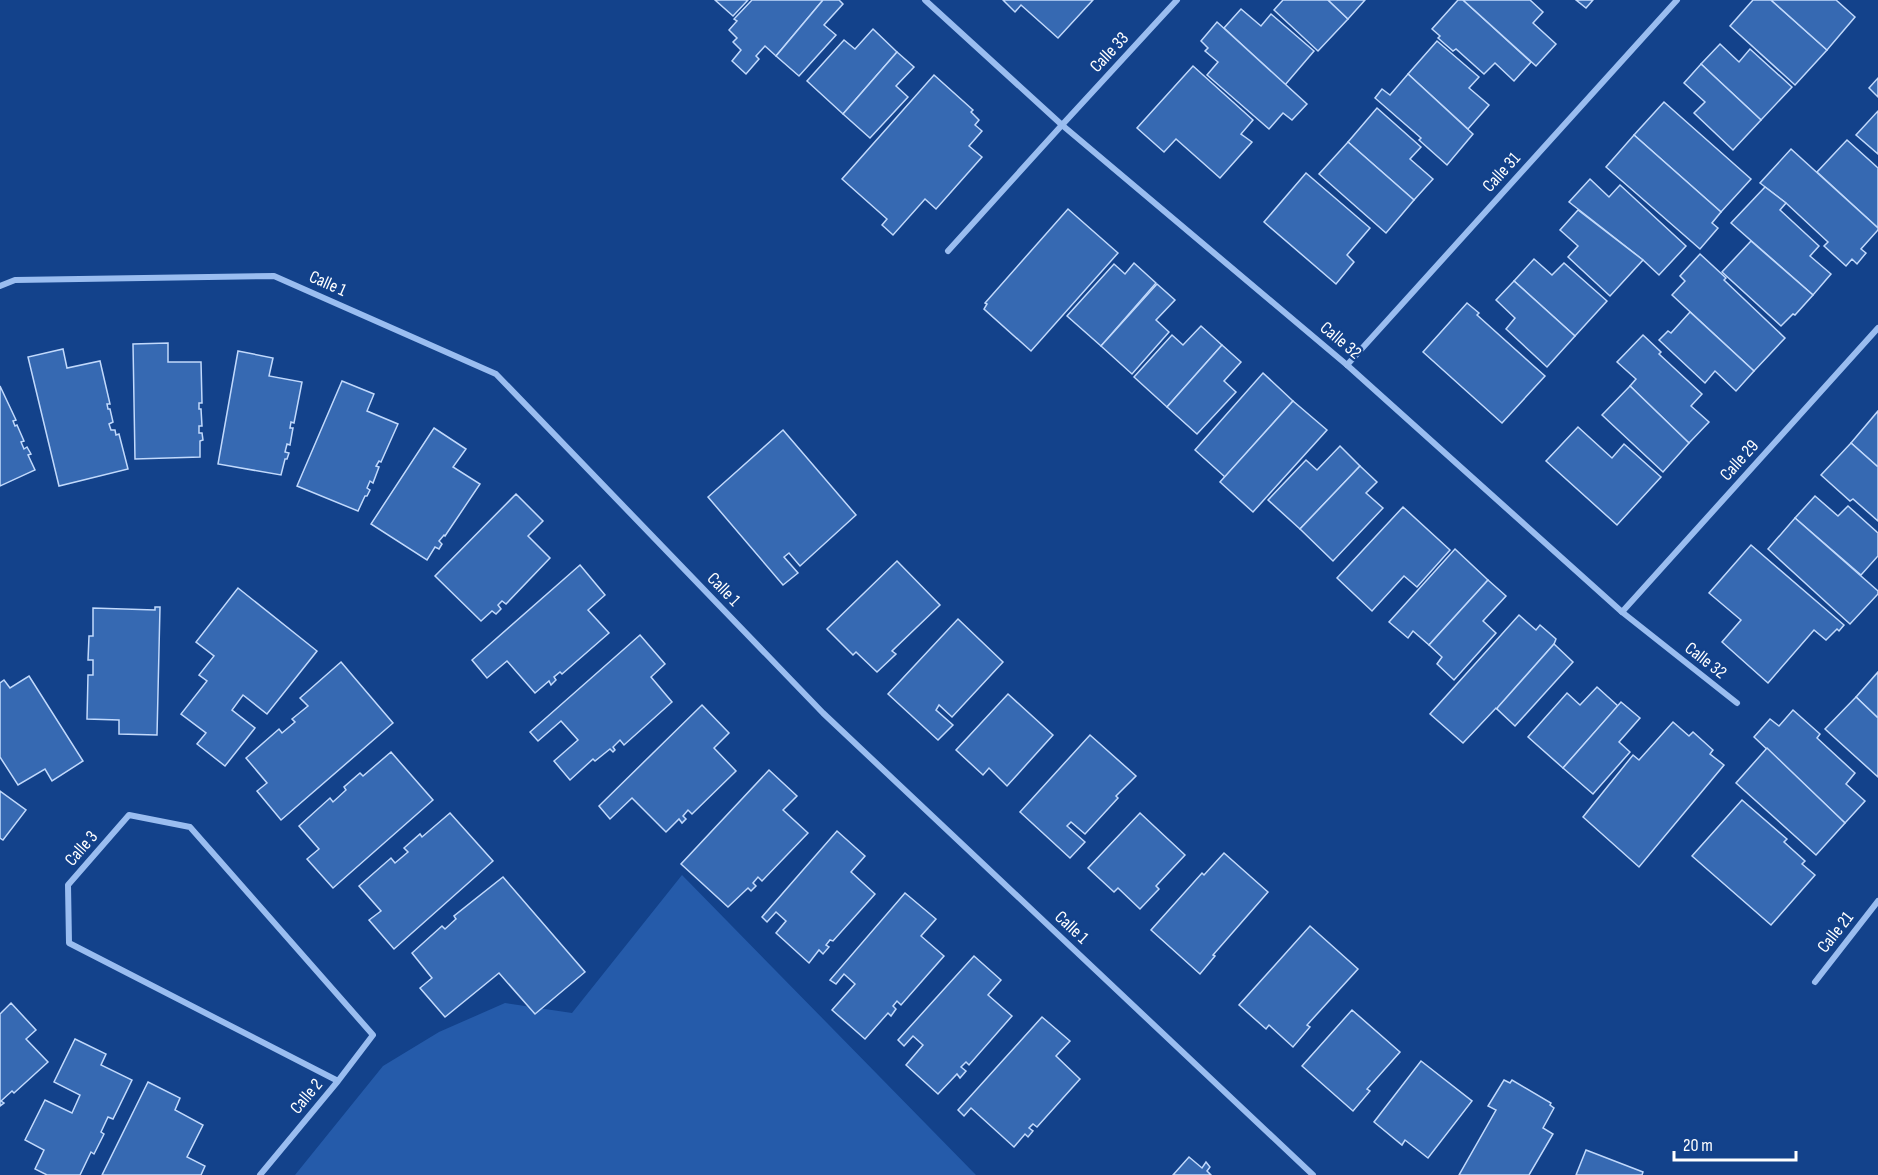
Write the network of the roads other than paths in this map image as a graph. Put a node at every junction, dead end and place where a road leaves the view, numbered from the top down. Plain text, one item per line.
1 (925, 0) edge
2 (1177, 0) edge
3 (1677, 0) edge
4 (1062, 125) junction
5 (948, 251) dead end
6 (0, 286) edge
7 (1878, 328) edge
8 (1347, 365) junction
9 (1622, 612) junction
10 (1737, 703) dead end
11 (1878, 900) edge
12 (1815, 982) dead end
13 (372, 1035) joint
14 (338, 1081) junction
15 (260, 1175) edge
16 (1313, 1175) edge

1 - 4 street, Calle 32
2 - 4 street, Calle 33
3 - 8 street, Calle 31
4 - 5 street, Calle 33
4 - 8 street, Calle 32
6 - 16 street, Calle 1
7 - 9 street, Calle 29
8 - 9 street, Calle 32
9 - 10 street, Calle 32
11 - 12 street, Calle 21
13 - 14 street, Calle 2
13 - 14 street, Calle 3
14 - 15 street, Calle 2

